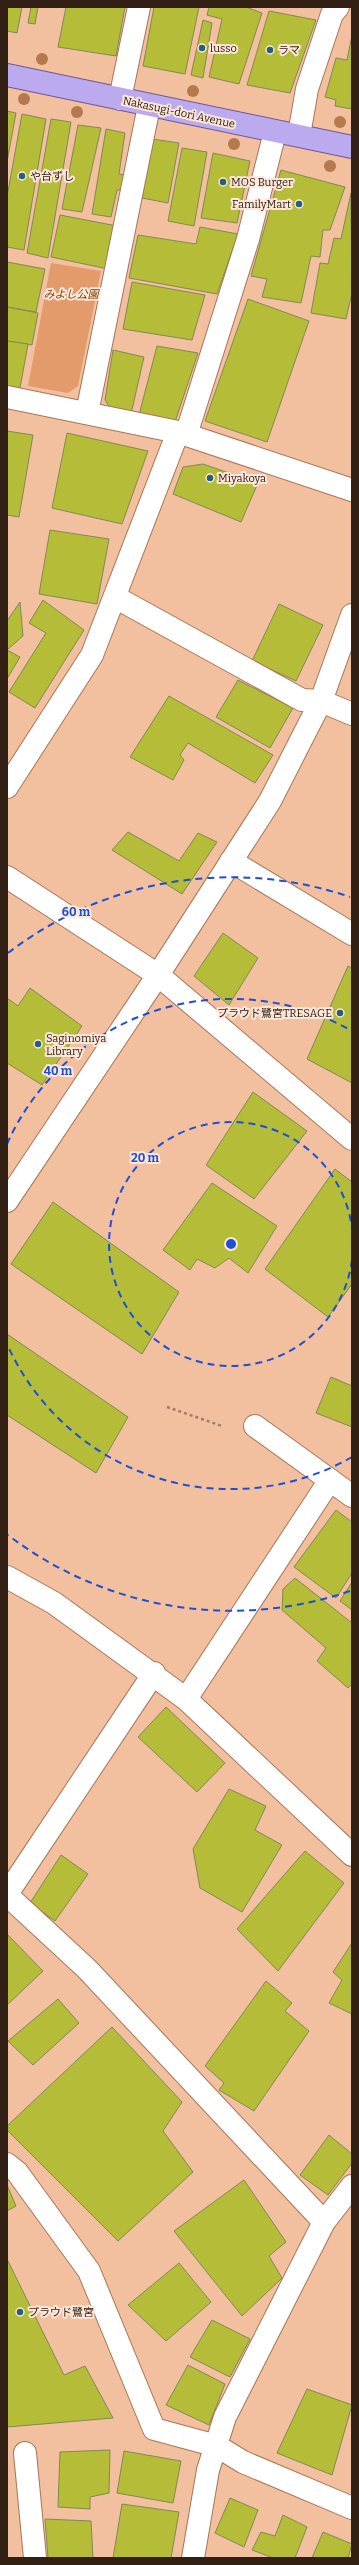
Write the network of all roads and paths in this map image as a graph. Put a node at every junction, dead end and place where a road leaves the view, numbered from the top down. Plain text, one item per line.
1 (139, 7) edge
2 (338, 7) edge
3 (7, 75) edge
4 (120, 99) junction
5 (149, 106) junction
6 (275, 132) junction
7 (299, 135) junction
8 (352, 147) edge
9 (7, 397) edge
10 (87, 413) junction
11 (182, 434) junction
12 (352, 490) edge
13 (115, 597) junction
14 (352, 615) edge
15 (321, 701) junction
16 (352, 714) edge
17 (7, 787) edge
18 (231, 860) junction
19 (7, 877) edge
20 (352, 934) edge
21 (158, 975) junction
22 (352, 1140) edge
23 (7, 1201) edge
24 (255, 1426) dead end
25 (330, 1480) junction
26 (352, 1496) edge
27 (7, 1577) edge
28 (154, 1673) junction
29 (186, 1699) junction
30 (352, 1855) edge
31 (7, 1894) edge
32 (7, 2164) edge
33 (352, 2186) edge
34 (324, 2222) junction
35 (217, 2446) junction
36 (25, 2453) dead end
37 (352, 2508) edge
38 (34, 2558) edge
39 (193, 2558) edge

1 - 4 street
2 - 7 street
3 - 4 main road, Nakasugi-dori Avenue
4 - 5 main road, Nakasugi-dori Avenue
5 - 6 main road, Nakasugi-dori Avenue
5 - 10 street
6 - 7 main road, Nakasugi-dori Avenue
6 - 11 street
7 - 8 main road, Nakasugi-dori Avenue
9 - 10 street
10 - 11 street
11 - 12 street
11 - 13 street
13 - 15 street
13 - 17 street
14 - 15 street
15 - 16 street
15 - 18 street
18 - 20 street
18 - 21 street
19 - 21 street
21 - 22 street
21 - 23 street
24 - 25 street
25 - 26 street
25 - 29 street
27 - 28 street
28 - 29 street
28 - 31 street
29 - 30 street
31 - 34 street
32 - 35 street
33 - 34 street
34 - 35 street
35 - 37 street
35 - 39 street
36 - 38 street

